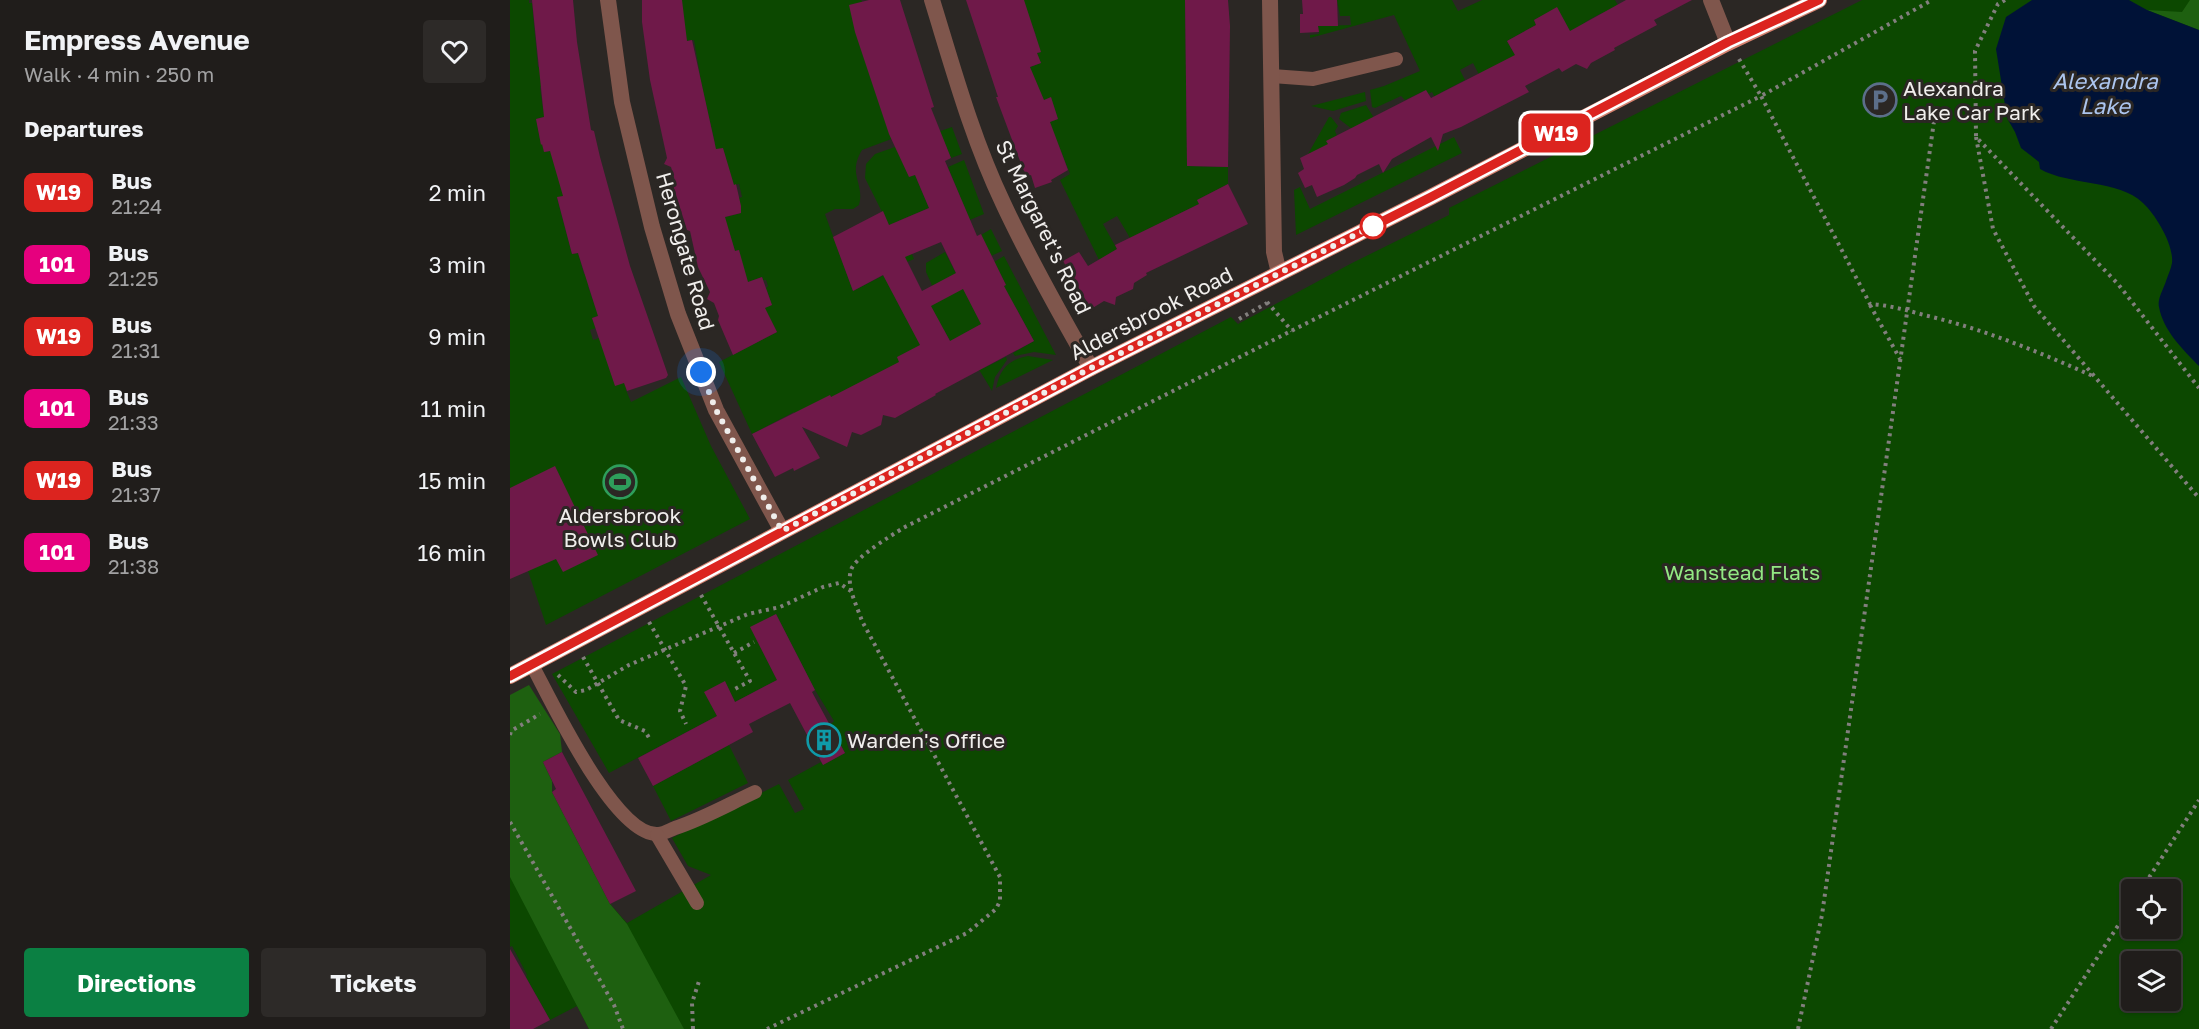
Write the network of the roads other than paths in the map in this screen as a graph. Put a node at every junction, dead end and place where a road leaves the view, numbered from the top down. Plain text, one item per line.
1 (608, 0) edge
2 (932, 0) edge
3 (1269, 0) edge
4 (1711, 0) edge
5 (1819, 0) edge
6 (1728, 42) junction
7 (1396, 59) dead end
8 (1272, 76) junction
9 (1279, 273) junction
10 (1091, 368) junction
11 (782, 531) junction
12 (532, 665) junction
13 (510, 676) edge
14 (755, 792) dead end
15 (657, 835) junction
16 (697, 903) dead end

1 - 11 street, Herongate Road
2 - 10 street, St Margaret's Road
3 - 8 street
4 - 6 street
5 - 6 main road, Aldersbrook Road
6 - 9 main road, Aldersbrook Road
7 - 8 lane
8 - 9 street
9 - 10 main road, Aldersbrook Road
10 - 11 main road, Aldersbrook Road
11 - 12 main road, Aldersbrook Road
12 - 13 main road, Aldersbrook Road
12 - 15 lane
14 - 15 lane
15 - 16 lane

